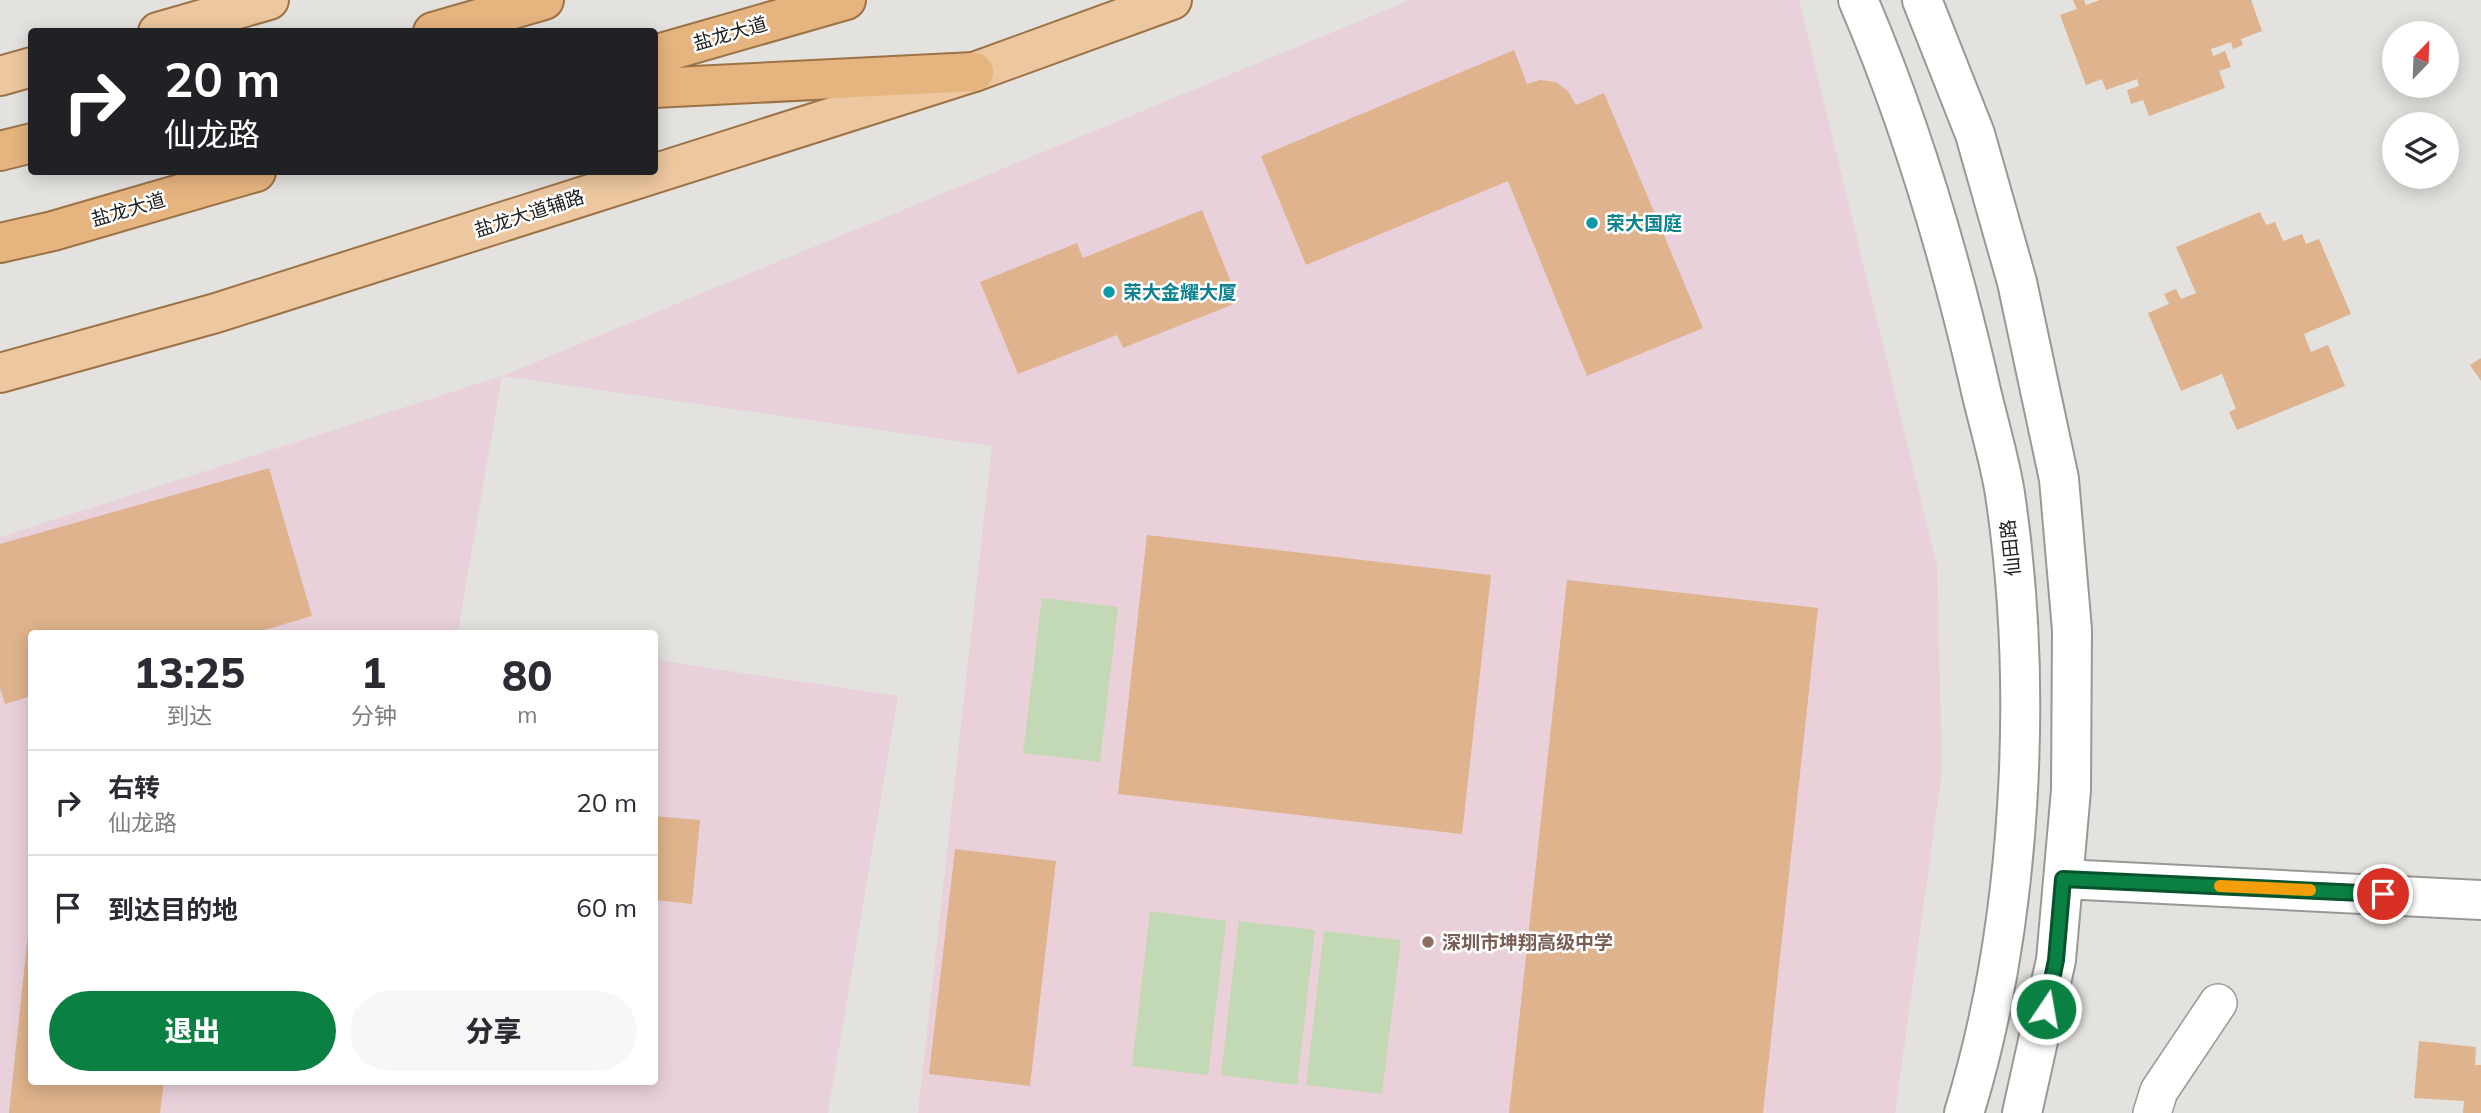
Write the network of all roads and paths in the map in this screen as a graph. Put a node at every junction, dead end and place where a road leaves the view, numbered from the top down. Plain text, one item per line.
1 (269, 0) edge
2 (502, 0) edge
3 (544, 0) edge
4 (846, 0) edge
5 (1172, 0) edge
6 (1858, 0) edge
7 (1922, 0) edge
8 (172, 28) edge
9 (447, 28) edge
10 (658, 54) edge
11 (28, 68) edge
12 (974, 72) junction
13 (0, 76) edge
14 (658, 88) edge
15 (28, 144) edge
16 (0, 151) edge
17 (658, 172) edge
18 (246, 175) edge
19 (650, 175) edge
20 (0, 243) edge
21 (0, 373) edge
22 (2063, 879) junction
23 (2481, 900) edge
24 (2218, 1003) dead end
25 (1964, 1113) edge
26 (2022, 1113) edge
27 (2152, 1113) edge

1 - 8 main road
2 - 9 highway
3 - 9 highway
4 - 10 highway, 盐龙大道
5 - 12 main road, 盐龙大道辅路
6 - 25 street, 仙田路
7 - 22 street
11 - 13 main road
12 - 14 highway
12 - 17 main road, 盐龙大道辅路
15 - 16 highway
18 - 20 highway, 盐龙大道
19 - 21 main road, 盐龙大道辅路
22 - 23 street
22 - 26 street
24 - 27 street

